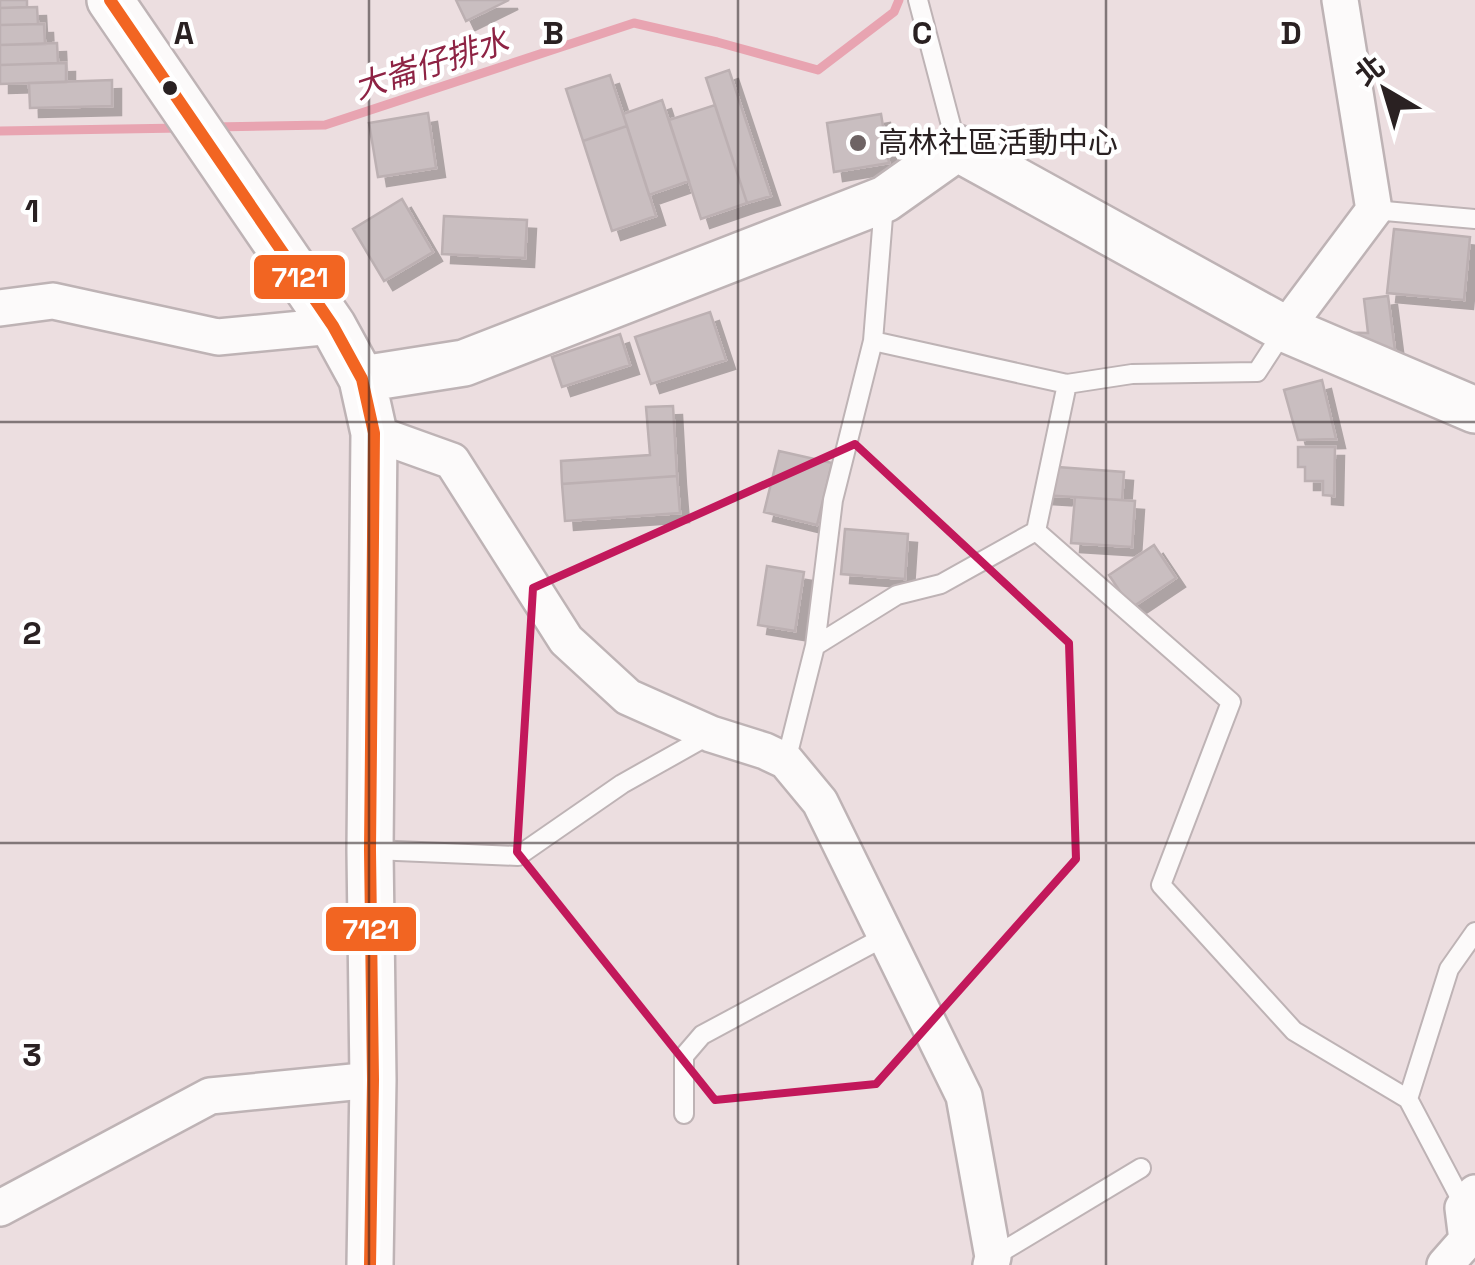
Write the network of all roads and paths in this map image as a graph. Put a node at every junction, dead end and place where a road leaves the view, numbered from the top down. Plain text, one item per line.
1 (110, 0) edge
2 (918, 0) edge
3 (1340, 0) edge
4 (957, 148) junction
5 (885, 199) junction
6 (1374, 210) junction
7 (1475, 219) edge
8 (0, 308) edge
9 (333, 326) junction
10 (1285, 328) junction
11 (873, 341) junction
12 (362, 379) junction
13 (1067, 384) junction
14 (1475, 410) edge
15 (374, 433) junction
16 (1036, 530) junction
17 (815, 646) junction
18 (711, 734) junction
19 (786, 761) junction
20 (370, 850) junction
21 (1475, 932) edge
22 (886, 936) junction
23 (373, 1080) junction
24 (1408, 1099) junction
25 (684, 1114) dead end
26 (1141, 1168) dead end
27 (1471, 1205) edge
28 (0, 1208) edge
29 (992, 1261) edge
30 (370, 1265) edge
31 (1445, 1265) edge

1 - 9 street
2 - 4 lane
3 - 6 street
4 - 5 street
4 - 10 street
5 - 11 lane
5 - 12 street
6 - 7 lane
6 - 10 street
8 - 9 street
9 - 12 street
10 - 13 lane
10 - 14 street
11 - 13 lane
11 - 17 lane
12 - 15 street
13 - 16 lane
15 - 18 street
15 - 20 street
16 - 17 lane
16 - 24 lane
17 - 19 lane
18 - 19 street
18 - 20 lane
19 - 22 street
20 - 23 street
21 - 24 lane
22 - 25 lane
22 - 29 street
23 - 28 street
23 - 30 street
24 - 27 lane
26 - 29 lane
27 - 31 street

